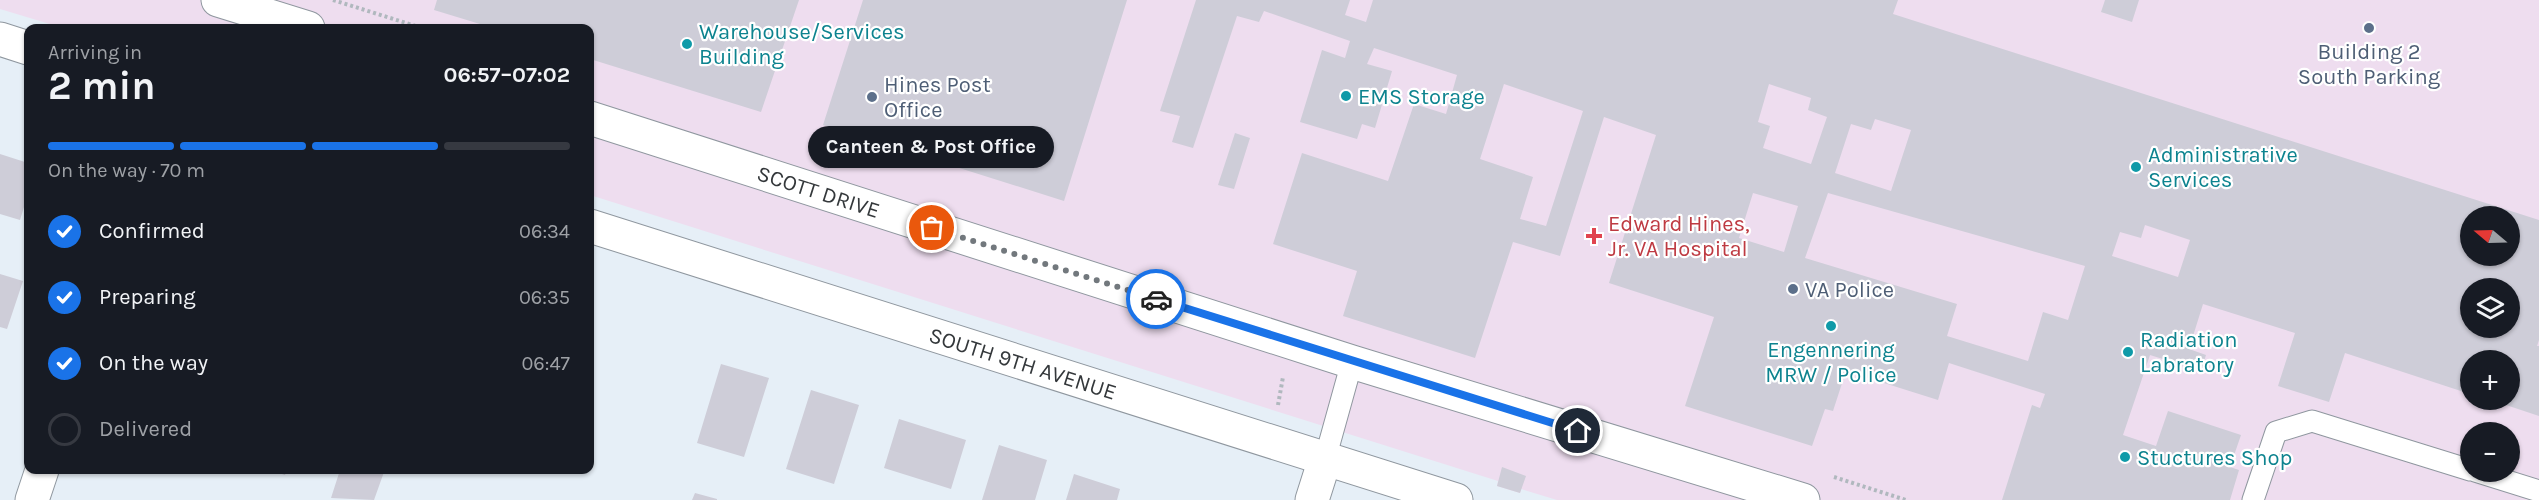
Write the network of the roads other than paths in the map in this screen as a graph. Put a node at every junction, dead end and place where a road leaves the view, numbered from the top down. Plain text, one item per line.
1 (218, 0) edge
2 (295, 24) edge
3 (0, 39) edge
4 (24, 47) edge
5 (594, 119) edge
6 (594, 227) edge
7 (1352, 362) junction
8 (1325, 459) junction
9 (2460, 467) edge
10 (41, 474) edge
11 (2512, 482) edge
12 (2539, 490) edge
13 (32, 500) edge
14 (1312, 500) edge
15 (1456, 500) edge
16 (1803, 500) edge
17 (2253, 500) edge

1 - 2 street
3 - 4 street
5 - 7 street, SCOTT DRIVE
6 - 8 street, SOUTH 9TH AVENUE
7 - 8 lane
7 - 16 street, SCOTT DRIVE
8 - 14 street
8 - 15 street, SOUTH 9TH AVENUE
9 - 17 lane
10 - 13 street
11 - 12 lane

